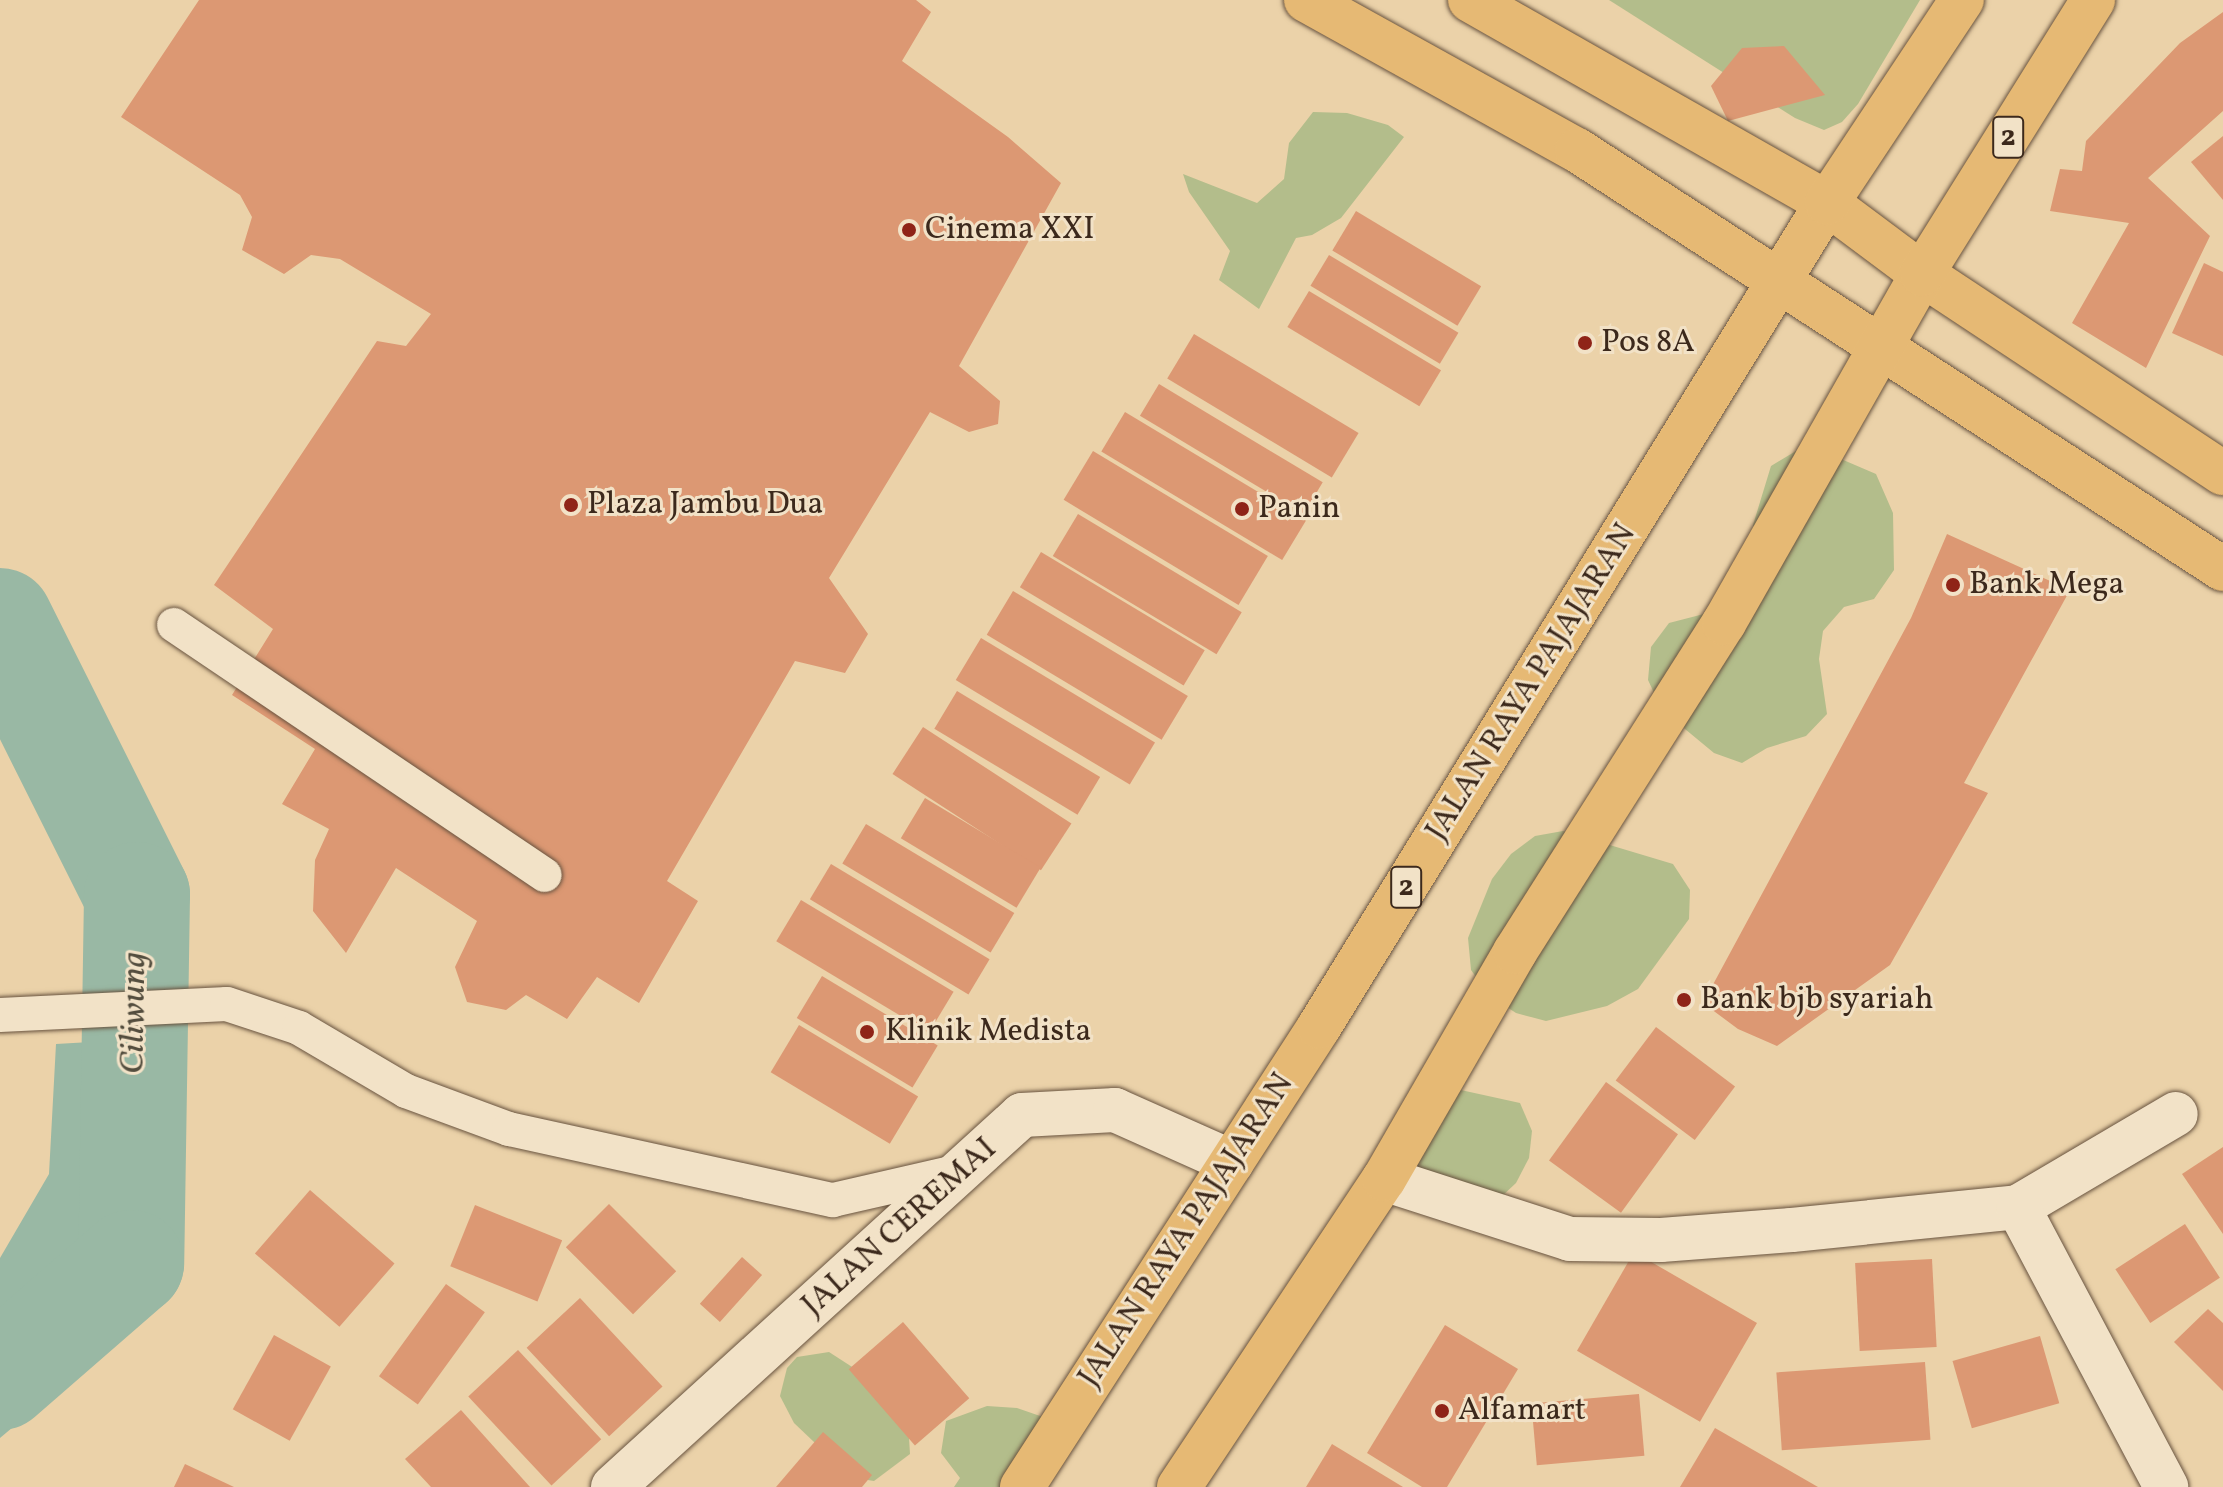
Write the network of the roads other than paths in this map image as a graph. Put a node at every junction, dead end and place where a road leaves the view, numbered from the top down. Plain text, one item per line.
1 (1306, 0) edge
2 (1470, 0) edge
3 (1962, 0) edge
4 (2093, 0) edge
5 (1827, 203) junction
6 (1922, 274) junction
7 (1779, 280) junction
8 (1881, 350) junction
9 (2223, 473) edge
10 (2223, 569) edge
11 (174, 625) dead end
12 (545, 875) dead end
13 (8, 1016) edge
14 (2176, 1114) dead end
15 (1232, 1162) junction
16 (968, 1169) junction
17 (1384, 1179) junction
18 (2018, 1207) junction
19 (613, 1487) edge
20 (1022, 1487) edge
21 (1179, 1487) edge
22 (2166, 1487) edge

1 - 7 main road
2 - 5 main road
3 - 5 main road, 2
4 - 6 main road, 2
5 - 6 main road
5 - 7 main road, 2
6 - 8 main road, 2
6 - 9 main road
7 - 8 main road
7 - 15 main road, JALAN RAYA PAJAJARAN / 2
8 - 10 main road
8 - 17 main road, 2
11 - 12 lane
13 - 16 lane
14 - 18 street
15 - 16 street, JALAN CEREMAI
15 - 20 main road, JALAN RAYA PAJAJARAN / 2
16 - 19 street, JALAN CEREMAI
17 - 18 street
17 - 21 main road, 2
18 - 22 street

